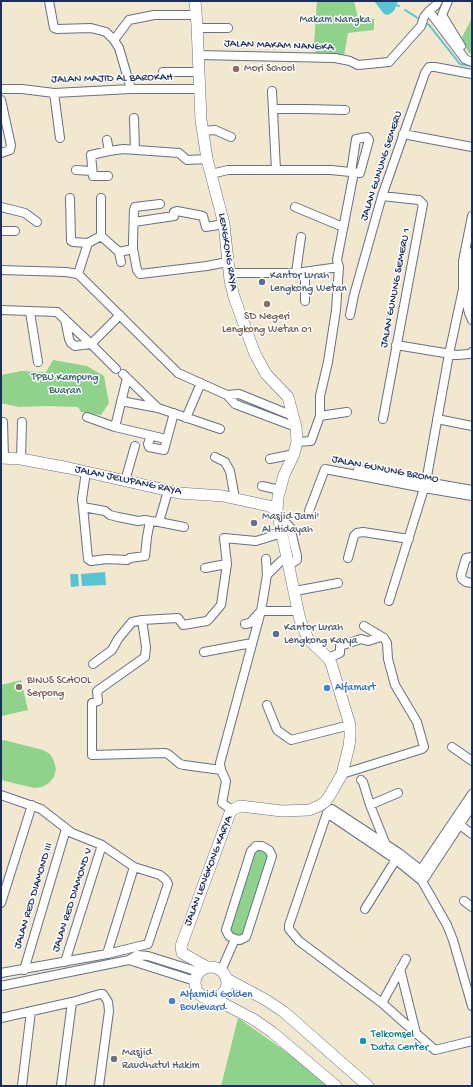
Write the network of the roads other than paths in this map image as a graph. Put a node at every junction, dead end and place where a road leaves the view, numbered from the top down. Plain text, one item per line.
1 (49, 1) edge
2 (195, 1) edge
3 (438, 1) edge
4 (448, 1) edge
5 (196, 14) junction
6 (426, 14) junction
7 (197, 28) junction
8 (228, 28) dead end
9 (114, 40) junction
10 (198, 55) junction
11 (472, 57) edge
12 (472, 62) edge
13 (162, 72) dead end
14 (199, 72) junction
15 (472, 74) edge
16 (1, 89) edge
17 (131, 89) junction
18 (200, 89) junction
19 (272, 91) dead end
20 (54, 93) junction
21 (1, 100) edge
22 (273, 109) junction
23 (345, 110) dead end
24 (134, 118) dead end
25 (202, 131) junction
26 (403, 134) junction
27 (231, 137) dead end
28 (60, 138) dead end
29 (107, 140) dead end
30 (472, 147) edge
31 (109, 150) junction
32 (135, 150) junction
33 (1, 153) edge
34 (207, 159) junction
35 (76, 170) dead end
36 (276, 170) junction
37 (92, 171) junction
38 (211, 174) junction
39 (108, 176) dead end
40 (382, 196) junction
41 (70, 198) dead end
42 (101, 198) dead end
43 (160, 204) dead end
44 (1, 207) edge
45 (295, 207) dead end
46 (472, 216) edge
47 (37, 222) dead end
48 (134, 222) junction
49 (224, 224) junction
50 (344, 227) junction
51 (1, 230) edge
52 (15, 231) dead end
53 (101, 236) junction
54 (301, 237) dead end
55 (88, 243) junction
56 (134, 249) junction
57 (119, 252) junction
58 (472, 252) edge
59 (121, 262) dead end
60 (339, 267) junction
61 (228, 268) junction
62 (1, 270) edge
63 (305, 272) junction
64 (296, 273) junction
65 (78, 274) junction
66 (470, 278) junction
67 (463, 289) junction
68 (305, 301) dead end
69 (472, 301) edge
70 (1, 310) edge
71 (30, 312) junction
72 (119, 314) junction
73 (350, 316) dead end
74 (66, 320) junction
75 (472, 320) edge
76 (90, 344) junction
77 (396, 345) junction
78 (472, 352) edge
79 (449, 354) junction
80 (38, 362) dead end
81 (122, 374) junction
82 (202, 383) junction
83 (227, 395) junction
84 (253, 400) junction
85 (121, 401) junction
86 (158, 408) junction
87 (249, 409) junction
88 (347, 412) dead end
89 (174, 413) junction
90 (293, 416) junction
91 (320, 416) junction
92 (87, 417) dead end
93 (186, 418) junction
94 (383, 419) dead end
95 (437, 419) junction
96 (3, 422) dead end
97 (22, 422) dead end
98 (472, 426) edge
99 (115, 427) junction
100 (296, 427) junction
101 (220, 429) dead end
102 (151, 436) junction
103 (166, 439) junction
104 (297, 442) junction
105 (135, 446) dead end
106 (294, 454) junction
107 (215, 457) dead end
108 (2, 458) edge
109 (21, 459) junction
110 (270, 459) dead end
111 (86, 472) junction
112 (125, 481) junction
113 (425, 485) junction
114 (262, 486) dead end
115 (280, 490) junction
116 (472, 490) edge
117 (168, 491) junction
118 (472, 496) edge
119 (235, 499) junction
120 (82, 507) junction
121 (277, 510) junction
122 (310, 511) dead end
123 (150, 521) junction
124 (159, 522) junction
125 (184, 526) dead end
126 (281, 528) junction
127 (408, 539) junction
128 (472, 557) edge
129 (348, 558) dead end
130 (266, 559) dead end
131 (288, 561) junction
132 (227, 564) junction
133 (205, 568) dead end
134 (267, 575) junction
135 (338, 583) dead end
136 (472, 583) edge
137 (295, 591) junction
138 (389, 601) dead end
139 (298, 611) junction
140 (261, 612) junction
141 (142, 620) junction
142 (245, 624) dead end
143 (364, 626) dead end
144 (381, 637) junction
145 (252, 643) junction
146 (204, 652) dead end
147 (328, 658) junction
148 (93, 664) dead end
149 (267, 705) dead end
150 (350, 725) junction
151 (452, 747) dead end
152 (472, 761) edge
153 (221, 770) junction
154 (342, 774) junction
155 (361, 780) dead end
156 (398, 793) dead end
157 (472, 794) edge
158 (1, 795) edge
159 (32, 805) junction
160 (370, 805) junction
161 (472, 806) edge
162 (232, 810) junction
163 (329, 811) junction
164 (460, 825) junction
165 (66, 829) junction
166 (472, 834) edge
167 (102, 845) junction
168 (386, 845) junction
169 (397, 856) junction
170 (134, 867) junction
171 (422, 876) junction
172 (464, 901) dead end
173 (1, 903) edge
174 (472, 907) edge
175 (365, 909) dead end
176 (235, 939) junction
177 (107, 954) junction
178 (406, 959) dead end
179 (129, 960) junction
180 (165, 961) junction
181 (64, 962) junction
182 (400, 969) junction
183 (24, 970) junction
184 (162, 971) junction
185 (1, 973) edge
186 (200, 973) junction
187 (224, 975) junction
188 (1, 986) edge
189 (215, 999) junction
190 (72, 1002) junction
191 (382, 1003) junction
192 (472, 1006) edge
193 (31, 1011) junction
194 (1, 1018) edge
195 (416, 1033) junction
196 (472, 1041) edge
197 (22, 1086) edge
198 (61, 1086) edge
199 (99, 1086) edge
200 (336, 1086) edge
201 (368, 1086) edge

1 - 9 street
2 - 5 street, LENGKONG RAYA
3 - 6 street
4 - 11 street
5 - 7 street, LENGKONG RAYA
5 - 9 street
6 - 10 street, JALAN MAKAM NANGKA
6 - 12 street
7 - 8 street
7 - 10 street, LENGKONG RAYA
9 - 17 street
10 - 14 street, LENGKONG RAYA
13 - 14 street
14 - 18 street, LENGKONG RAYA
15 - 26 street, JALAN GUNUNG SEMERU
16 - 20 street, JALAN MAJID AL BAROKAH
17 - 18 street, JALAN MAJID AL BAROKAH
17 - 20 street, JALAN MAJID AL BAROKAH
18 - 25 street, LENGKONG RAYA
19 - 22 street
20 - 28 street
21 - 33 street
22 - 23 street
22 - 36 street
24 - 32 street
25 - 27 street
25 - 34 street, LENGKONG RAYA
26 - 30 street
26 - 40 street, JALAN GUNUNG SEMERU
29 - 31 street
31 - 32 street
31 - 37 street
32 - 34 street
34 - 38 street, LENGKONG RAYA
35 - 37 street
36 - 38 street
36 - 50 street
37 - 39 street
38 - 49 street, LENGKONG RAYA
40 - 73 street, JALAN GUNUNG SEMERU
40 - 77 street, JALAN GUNUNG SEMERU 1
41 - 55 street
42 - 53 street
43 - 48 street
44 - 47 street
45 - 50 street
46 - 67 street
48 - 49 street
48 - 56 street
49 - 61 street, LENGKONG RAYA
50 - 60 street
51 - 52 street
53 - 55 street
53 - 57 street
54 - 64 street
55 - 65 street
56 - 57 street
56 - 61 street
57 - 59 street
58 - 66 street
60 - 63 street
60 - 91 street
61 - 64 street
61 - 90 street, LENGKONG RAYA
62 - 65 street
63 - 64 street
63 - 68 street
65 - 72 street
66 - 67 street
66 - 69 street
67 - 75 street
67 - 79 street
70 - 71 street
71 - 74 street
71 - 80 street
72 - 76 street
72 - 82 street
74 - 76 street
74 - 76 street
76 - 81 street
77 - 79 street
77 - 94 street, JALAN GUNUNG SEMERU 1
78 - 79 street
79 - 95 street
81 - 85 street
81 - 86 street
82 - 83 street
82 - 93 street
83 - 84 street
83 - 87 street
84 - 87 street
84 - 90 street
85 - 86 street
85 - 99 street
86 - 89 street
87 - 100 street
88 - 91 street
89 - 93 street
89 - 103 street
90 - 100 street, LENGKONG RAYA
91 - 104 street
92 - 99 street
93 - 101 street
95 - 98 street
95 - 113 street
96 - 108 street
97 - 109 street
99 - 102 street
100 - 104 street, LENGKONG RAYA
102 - 103 street
102 - 103 street
104 - 106 street, LENGKONG RAYA
105 - 112 street
106 - 110 street
106 - 115 street, LENGKONG RAYA
107 - 119 street
108 - 109 street, JALAN JELUPANG RAYA
109 - 111 street, JALAN JELUPANG RAYA
111 - 112 street, JALAN JELUPANG RAYA
111 - 120 street
112 - 117 street, JALAN JELUPANG RAYA
113 - 116 street, JALAN GUNUNG BROMO
113 - 118 street, JALAN GUNUNG BROMO
113 - 122 street, JALAN GUNUNG BROMO
113 - 127 street
114 - 115 street
115 - 121 street, LENGKONG RAYA
117 - 119 street, JALAN JELUPANG RAYA
117 - 124 street
119 - 121 street, JALAN JELUPANG RAYA
120 - 123 street
120 - 123 street
121 - 126 street, JALAN LENGKONG KARYA
123 - 124 street
124 - 125 street
126 - 131 street, JALAN LENGKONG KARYA
126 - 132 street
127 - 129 street
127 - 138 street
128 - 136 street
130 - 134 street
131 - 134 street
131 - 137 street, JALAN LENGKONG KARYA
132 - 133 street
132 - 141 street
134 - 140 street
135 - 137 street
137 - 139 street, JALAN LENGKONG KARYA
139 - 140 street
139 - 147 street, JALAN LENGKONG KARYA
140 - 142 street
140 - 145 street
141 - 148 street
141 - 153 street
143 - 144 street
144 - 147 street
144 - 154 street
145 - 146 street
145 - 153 street
147 - 150 street, JALAN LENGKONG KARYA
149 - 150 street
150 - 154 street, JALAN LENGKONG KARYA
151 - 152 street
153 - 162 street
154 - 162 street, JALAN LENGKONG KARYA
155 - 160 street
156 - 160 street
157 - 171 street
158 - 159 street
159 - 165 street
159 - 173 street
160 - 168 street
161 - 164 street
162 - 186 street, JALAN LENGKONG KARYA
163 - 168 street
163 - 169 street
163 - 191 street
164 - 166 street
164 - 171 street
165 - 167 street
165 - 183 street, JALAN RED DIAMOND III
167 - 170 street
167 - 181 street, JALAN RED DIAMOND V
168 - 169 street
169 - 171 street
169 - 175 street
170 - 177 street
170 - 177 street
171 - 192 street
172 - 174 street
176 - 176 street
176 - 187 street
177 - 181 street
178 - 182 street
179 - 180 street
179 - 184 street
179 - 188 street
180 - 184 street
180 - 186 street
181 - 183 street
182 - 191 street
182 - 195 street
183 - 185 street
184 - 186 street
186 - 187 street
186 - 189 street
187 - 189 street
187 - 201 street
189 - 200 street
190 - 193 street
190 - 198 street
190 - 199 street
191 - 195 street
193 - 194 street
193 - 197 street
195 - 196 street

